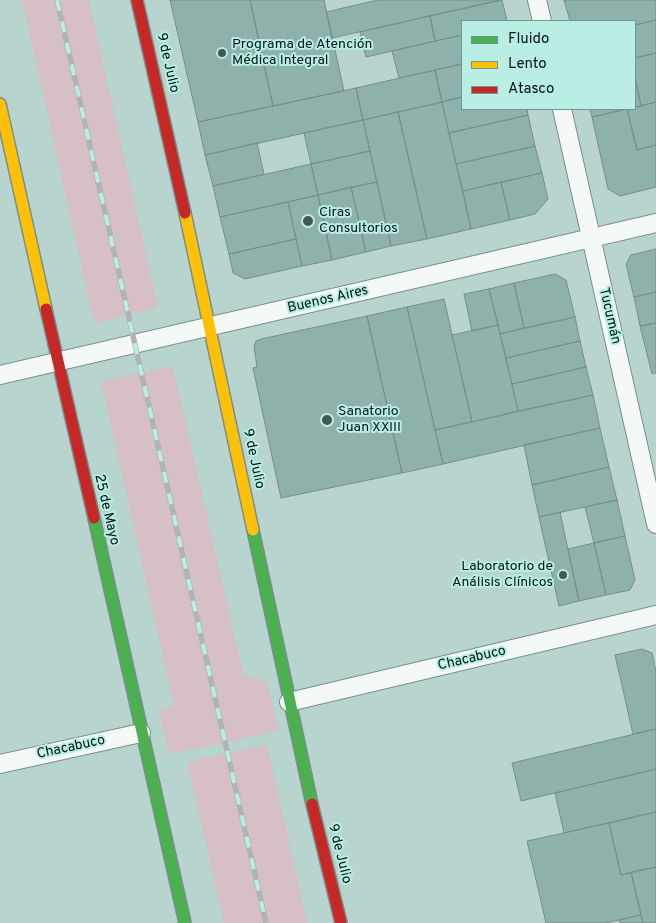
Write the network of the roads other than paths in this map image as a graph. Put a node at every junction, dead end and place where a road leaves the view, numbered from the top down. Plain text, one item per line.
1 (137, 0) edge
2 (537, 0) edge
3 (542, 20) edge
4 (0, 104) edge
5 (562, 110) edge
6 (656, 224) edge
7 (591, 239) junction
8 (210, 327) junction
9 (57, 362) junction
10 (0, 375) edge
11 (656, 524) edge
12 (656, 616) edge
13 (289, 702) junction
14 (142, 733) junction
15 (0, 764) edge
16 (185, 923) edge
17 (340, 923) edge

1 - 8 main road, 9 de Julio
2 - 3 street
4 - 9 main road, 25 de Mayo
5 - 7 street, Tucumán
6 - 7 street, Buenos Aires
7 - 8 street, Buenos Aires
7 - 11 street, Tucumán
8 - 9 street, Buenos Aires
8 - 13 main road, 9 de Julio
9 - 10 street, Buenos Aires
9 - 14 main road, 25 de Mayo
12 - 13 street, Chacabuco
13 - 17 main road, 9 de Julio
14 - 15 street, Chacabuco
14 - 16 main road, 25 de Mayo

